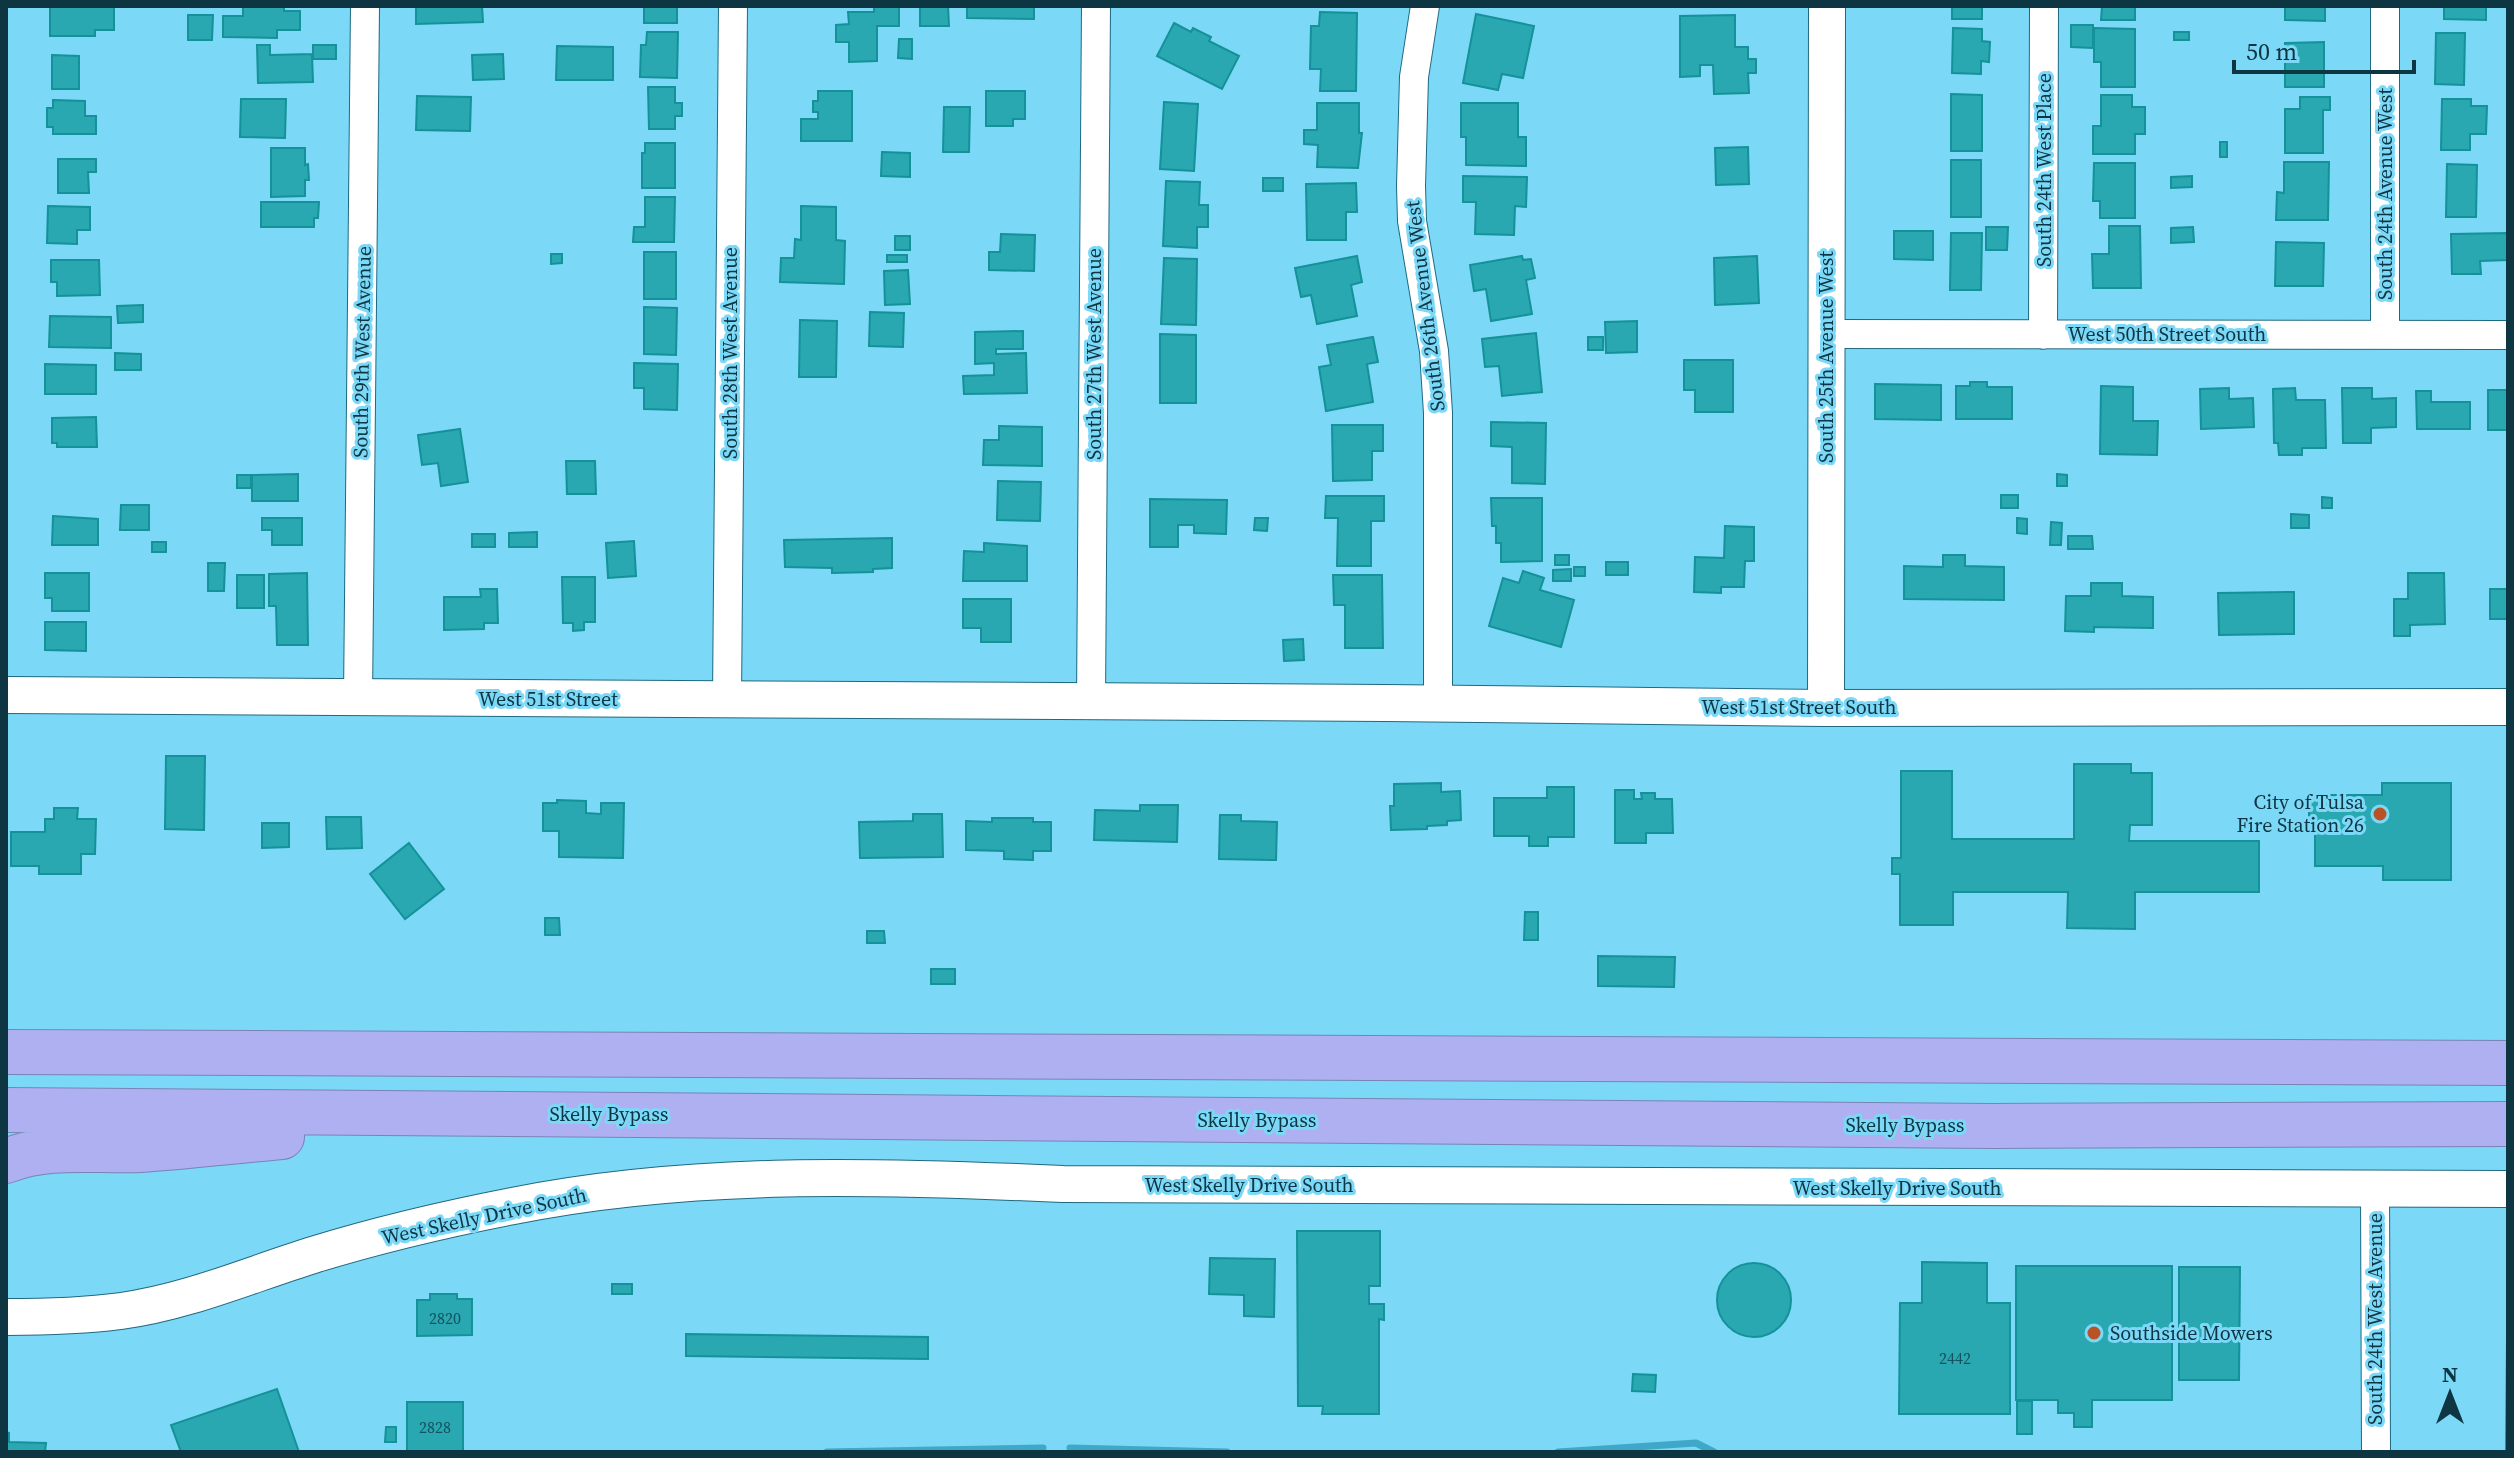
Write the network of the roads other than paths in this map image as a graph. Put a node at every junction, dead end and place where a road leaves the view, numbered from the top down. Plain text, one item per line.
1 (365, 6) edge
2 (733, 6) edge
3 (1096, 6) edge
4 (1425, 6) edge
5 (1827, 6) edge
6 (2044, 6) edge
7 (2385, 6) edge
8 (1825, 334) junction
9 (2385, 334) junction
10 (2043, 335) junction
11 (2508, 335) edge
12 (6, 695) edge
13 (358, 699) junction
14 (727, 700) junction
15 (1091, 702) junction
16 (1438, 704) junction
17 (2508, 707) edge
18 (1826, 708) junction
19 (6, 1052) edge
20 (2508, 1063) edge
21 (6, 1110) edge
22 (554, 1114) junction
23 (2508, 1124) edge
24 (6, 1161) edge
25 (2375, 1187) junction
26 (2508, 1189) edge
27 (6, 1317) edge
28 (2376, 1452) edge

1 - 13 street, South 29th West Avenue
2 - 14 street, South 28th West Avenue
3 - 15 street, South 27th West Avenue
4 - 16 street, South 26th Avenue West
5 - 8 street, South 25th Avenue West
6 - 10 street, South 24th West Place
7 - 9 street, South 24th Avenue West
8 - 10 street, West 50th Street South
8 - 18 street, South 25th Avenue West
9 - 10 street, West 50th Street South
9 - 11 street, West 50th Street South
12 - 13 street, West 51st Street
13 - 14 street, West 51st Street
14 - 15 street, West 51st Street
15 - 16 street, West 51st Street South
16 - 18 street, West 51st Street South
17 - 18 street, West 51st Street South
19 - 20 highway
21 - 22 highway, Skelly Bypass
22 - 23 highway, Skelly Bypass
22 - 24 highway
25 - 26 street, West Skelly Drive South
25 - 27 street, West Skelly Drive South
25 - 28 street, South 24th West Avenue

